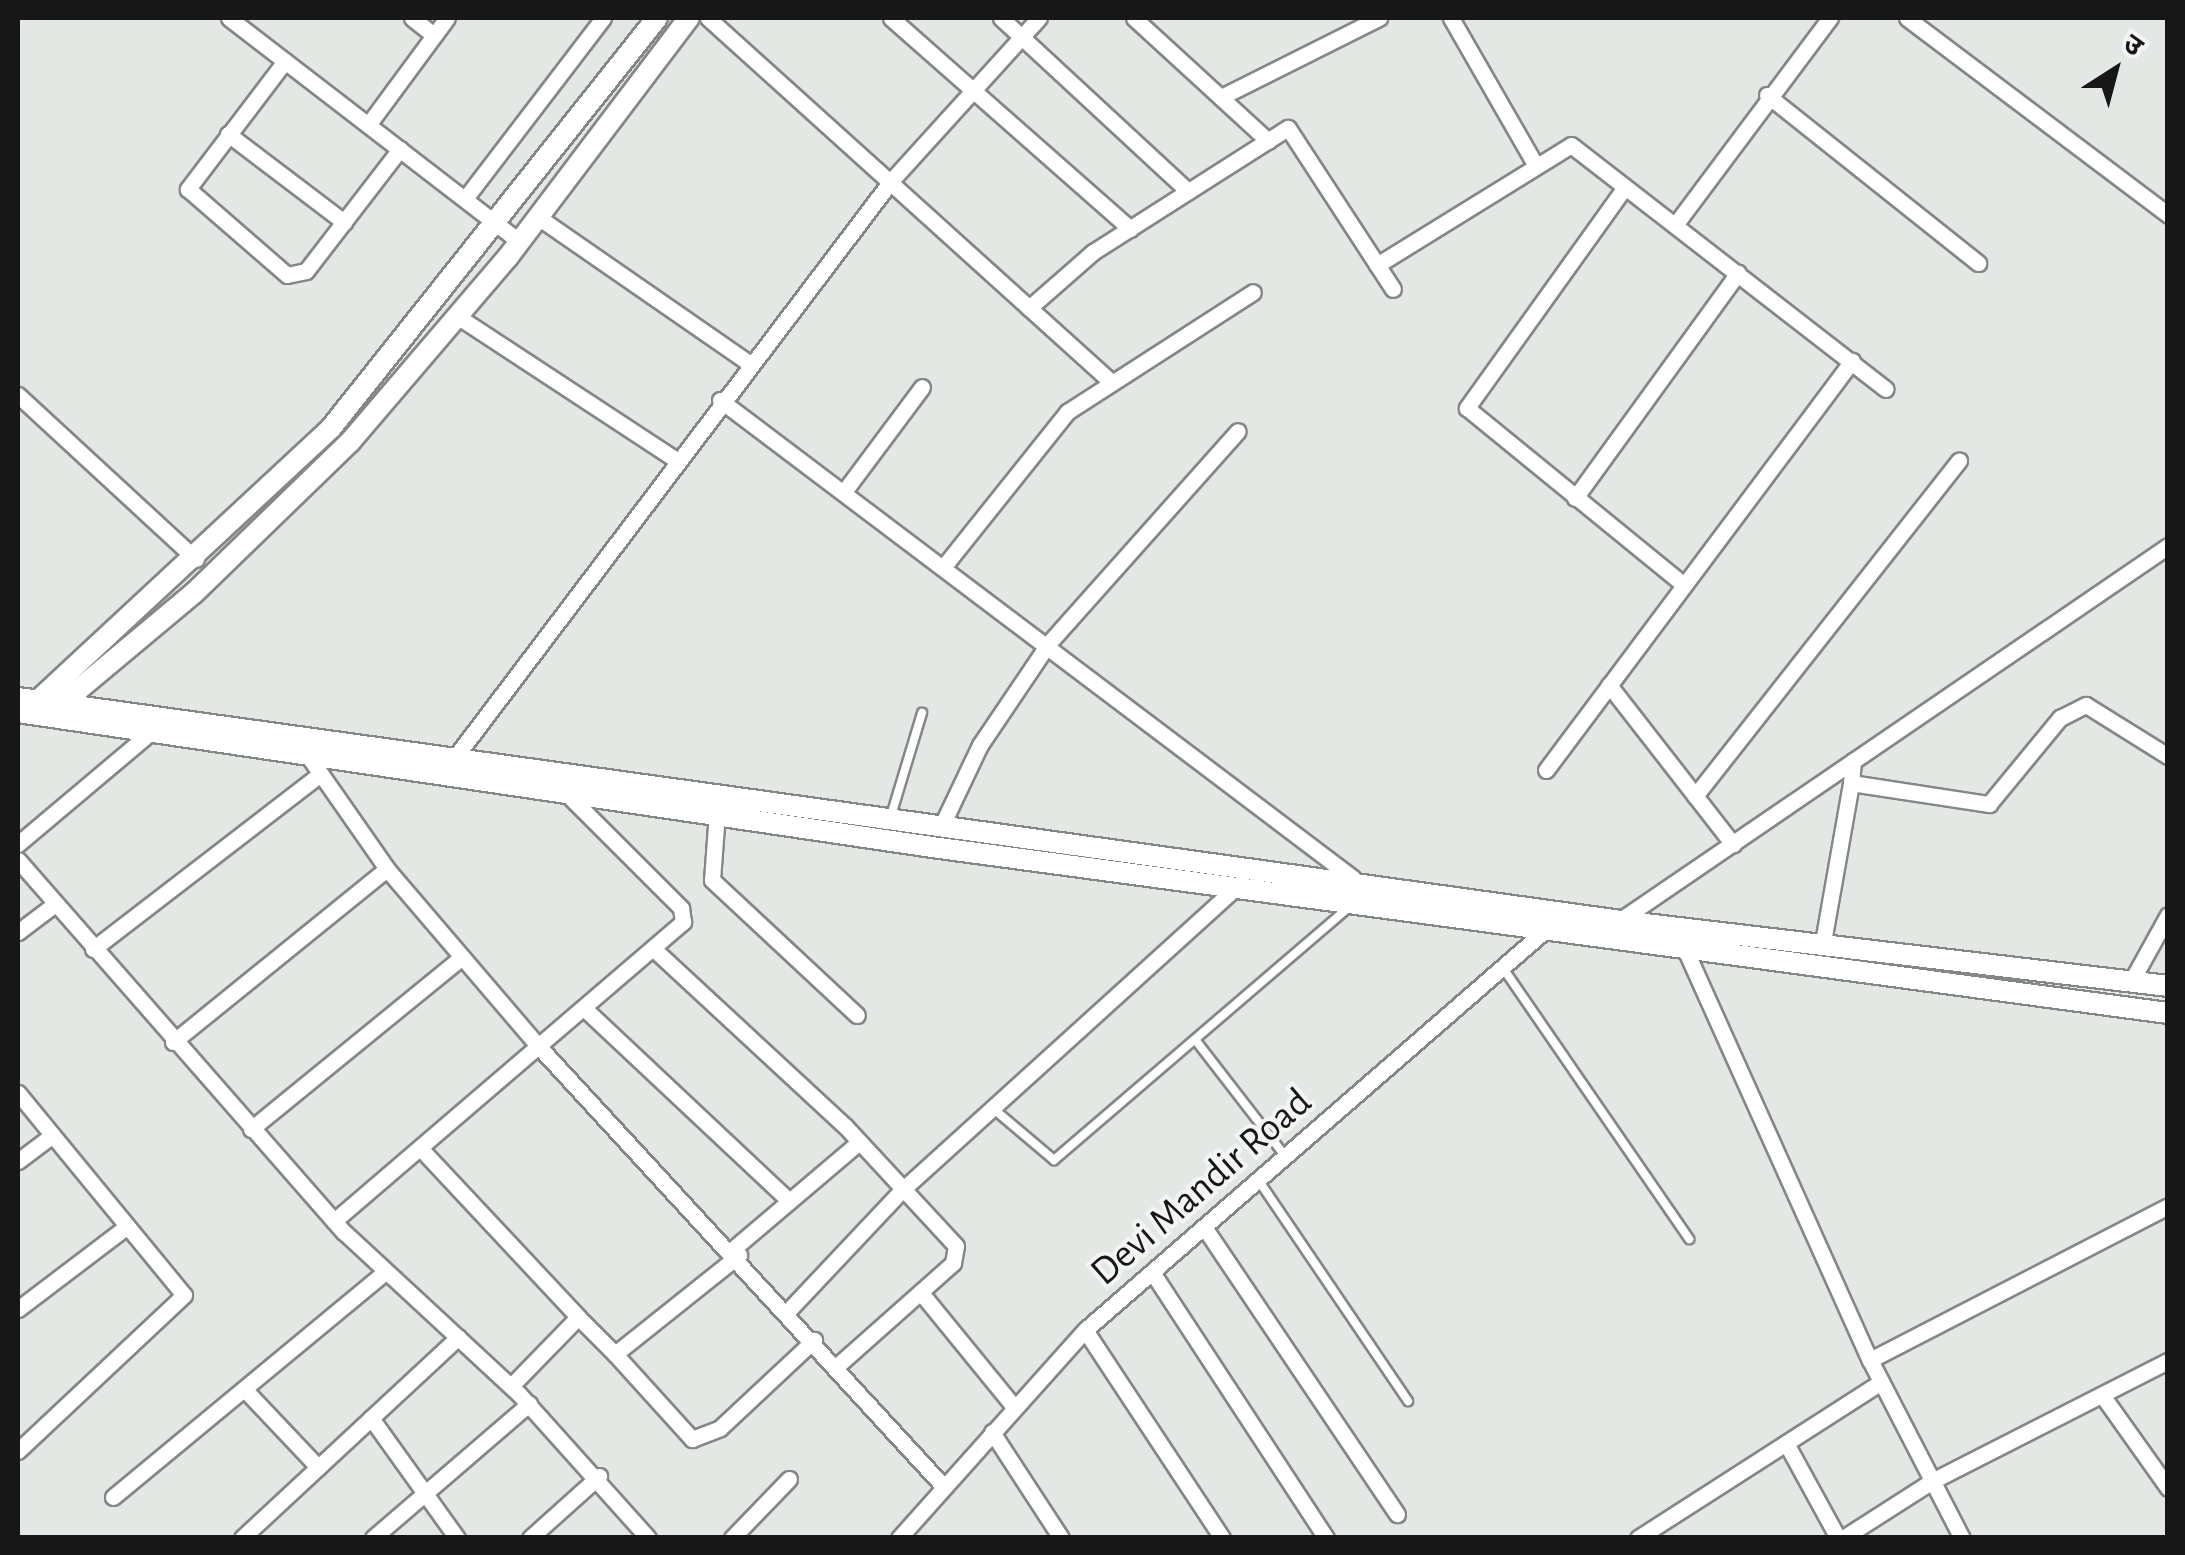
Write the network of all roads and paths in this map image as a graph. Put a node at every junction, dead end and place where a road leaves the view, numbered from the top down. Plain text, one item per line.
1 (229, 18) edge
2 (412, 18) edge
3 (448, 18) edge
4 (603, 18) edge
5 (657, 18) edge
6 (689, 18) edge
7 (708, 18) edge
8 (891, 18) edge
9 (1001, 18) edge
10 (1039, 18) edge
11 (1134, 18) edge
12 (1379, 18) edge
13 (1451, 18) edge
14 (1830, 18) edge
15 (1907, 18) edge
16 (434, 35) junction
17 (1023, 38) junction
18 (285, 61) junction
19 (972, 91) junction
20 (1767, 96) junction
21 (1221, 98) junction
22 (368, 125) junction
23 (228, 134) junction
24 (1268, 140) junction
25 (400, 150) junction
26 (1534, 164) junction
27 (891, 181) junction
28 (1626, 187) junction
29 (1188, 191) junction
30 (467, 196) junction
31 (2168, 215) edge
32 (538, 217) junction
33 (344, 222) junction
34 (498, 224) junction
35 (1675, 226) junction
36 (1130, 228) junction
37 (519, 241) junction
38 (1978, 263) dead end
39 (1377, 264) junction
40 (1738, 273) junction
41 (1393, 289) dead end
42 (1253, 292) dead end
43 (1029, 308) junction
44 (458, 316) junction
45 (1852, 361) junction
46 (750, 364) junction
47 (1108, 380) junction
48 (922, 387) dead end
49 (1885, 388) dead end
50 (18, 395) edge
51 (720, 400) junction
52 (1238, 431) dead end
53 (676, 460) junction
54 (1959, 462) dead end
55 (846, 489) junction
56 (1575, 498) junction
57 (2168, 546) edge
58 (196, 560) junction
59 (945, 565) junction
60 (1684, 585) junction
61 (1048, 644) junction
62 (1609, 685) junction
63 (29, 712) edge
64 (922, 713) dead end
65 (150, 732) junction
66 (456, 756) junction
67 (2168, 756) edge
68 (1854, 761) junction
69 (314, 766) junction
70 (551, 769) junction
71 (1546, 770) dead end
72 (1851, 783) junction
73 (565, 792) junction
74 (1696, 796) junction
75 (717, 812) junction
76 (891, 817) junction
77 (942, 825) junction
78 (884, 840) junction
79 (18, 844) edge
80 (1733, 844) junction
81 (18, 860) edge
82 (387, 868) junction
83 (1353, 878) junction
84 (1240, 884) junction
85 (1354, 902) junction
86 (55, 904) junction
87 (1568, 910) junction
88 (2168, 915) edge
89 (1620, 921) junction
90 (18, 932) edge
91 (1544, 932) junction
92 (1597, 937) junction
93 (1823, 942) junction
94 (94, 949) junction
95 (1685, 949) junction
96 (658, 953) junction
97 (462, 957) junction
98 (1503, 968) junction
99 (2132, 980) junction
100 (2168, 986) edge
101 (587, 1011) junction
102 (2168, 1013) edge
103 (858, 1014) dead end
104 (173, 1042) junction
105 (1197, 1042) junction
106 (541, 1049) junction
107 (18, 1093) edge
108 (996, 1111) junction
109 (251, 1129) junction
110 (50, 1137) junction
111 (859, 1142) junction
112 (421, 1149) junction
113 (1286, 1157) junction
114 (18, 1162) edge
115 (1259, 1181) junction
116 (901, 1191) junction
117 (789, 1201) junction
118 (2168, 1206) edge
119 (334, 1221) junction
120 (126, 1227) junction
121 (1204, 1228) junction
122 (1689, 1238) dead end
123 (736, 1252) junction
124 (386, 1271) junction
125 (1152, 1272) junction
126 (922, 1294) junction
127 (18, 1309) edge
128 (788, 1311) junction
129 (578, 1317) junction
130 (1085, 1330) junction
131 (458, 1337) junction
132 (814, 1340) junction
133 (614, 1354) junction
134 (1870, 1360) junction
135 (2168, 1362) edge
136 (838, 1366) junction
137 (1881, 1382) junction
138 (510, 1386) junction
139 (248, 1394) junction
140 (2102, 1395) junction
141 (1408, 1401) dead end
142 (529, 1404) junction
143 (1014, 1408) junction
144 (371, 1418) junction
145 (992, 1432) junction
146 (1786, 1444) junction
147 (18, 1451) edge
148 (318, 1467) junction
149 (598, 1476) junction
150 (789, 1478) dead end
151 (1932, 1481) junction
152 (944, 1487) junction
153 (2168, 1488) edge
154 (425, 1493) junction
155 (113, 1498) dead end
156 (1396, 1514) dead end
157 (242, 1538) edge
158 (373, 1538) edge
159 (457, 1538) edge
160 (530, 1538) edge
161 (648, 1538) edge
162 (732, 1538) edge
163 (899, 1538) edge
164 (1061, 1538) edge
165 (1222, 1538) edge
166 (1326, 1538) edge
167 (1638, 1538) edge
168 (1841, 1538) edge
169 (1962, 1538) edge

1 - 18 street
2 - 16 street
3 - 16 street
4 - 30 street
5 - 34 street
6 - 32 street
7 - 27 street
8 - 19 street
9 - 17 street
10 - 17 street
11 - 21 street
12 - 21 street
13 - 26 street
14 - 20 street
15 - 31 street
16 - 22 street
17 - 19 street
17 - 29 street
18 - 22 street
18 - 23 street
19 - 27 street
19 - 36 street
20 - 35 street
20 - 38 street
21 - 24 street
22 - 25 street
23 - 33 street
23 - 33 street
24 - 29 street
24 - 39 street
25 - 30 street
25 - 33 street
26 - 28 street
26 - 39 street
27 - 43 street
27 - 46 street
28 - 35 street
28 - 56 street
29 - 36 street
30 - 34 street
32 - 37 street
32 - 46 street
34 - 37 street
34 - 58 street
35 - 40 street
36 - 43 street
37 - 44 street
39 - 41 street
40 - 45 street
40 - 56 street
42 - 47 street
43 - 47 street
44 - 53 street
44 - 63 street
45 - 49 street
45 - 60 street
46 - 51 street
47 - 59 street
48 - 55 street
50 - 58 street
51 - 53 street
51 - 55 street
52 - 61 street
53 - 66 street
54 - 74 street
55 - 59 street
56 - 60 street
57 - 68 street
58 - 63 street
59 - 61 street
60 - 62 street
61 - 77 street
61 - 83 street
62 - 71 street
62 - 74 street
63 - 65 street
63 - 66 street
64 - 76 lane
65 - 69 street
65 - 79 street
66 - 70 street
67 - 72 street
68 - 72 street
68 - 80 street
69 - 73 street
69 - 82 street
69 - 94 street
70 - 73 street
70 - 76 street
72 - 93 street
73 - 75 street
73 - 96 street
74 - 80 street
75 - 78 street
75 - 103 street
76 - 77 street
76 - 78 lane
77 - 83 street
78 - 84 street
80 - 89 street
81 - 86 street
82 - 97 street
82 - 104 street
83 - 87 street
84 - 85 street
84 - 108 street
85 - 91 street
85 - 105 lane
86 - 90 street
86 - 94 street
87 - 89 street
87 - 91 street, Devi Mandir Road
88 - 99 street
89 - 92 street
89 - 93 street
91 - 92 street
91 - 98 street, Devi Mandir Road
92 - 95 street
93 - 99 street
94 - 104 street
95 - 102 street
95 - 134 street
96 - 101 street
96 - 111 street
97 - 106 street
97 - 109 street
98 - 113 street, Devi Mandir Road
98 - 122 lane
99 - 100 street
101 - 106 street
101 - 117 street
104 - 109 street
105 - 108 lane
105 - 113 lane
106 - 112 street
106 - 123 street
107 - 110 street
108 - 116 street
109 - 119 street
110 - 114 street
110 - 120 street
111 - 116 street
111 - 117 street
112 - 119 street
112 - 129 street
113 - 115 street, Devi Mandir Road
115 - 121 street, Devi Mandir Road
115 - 141 lane
116 - 126 street
116 - 128 street
117 - 123 street
118 - 134 street
119 - 124 street
120 - 127 street
120 - 147 street
121 - 125 street, Devi Mandir Road
121 - 156 street
123 - 128 street
123 - 133 street
124 - 131 street
124 - 139 street
125 - 130 street, Devi Mandir Road
125 - 166 street
126 - 136 street
126 - 143 street
128 - 132 street
129 - 133 street
129 - 138 street
130 - 143 street, Devi Mandir Road
130 - 165 street
131 - 138 street
131 - 144 street
132 - 133 street
132 - 136 street
134 - 137 street
135 - 140 street
136 - 152 street
137 - 146 street
137 - 151 street
138 - 142 street
139 - 148 street
139 - 155 street
140 - 151 street
140 - 153 street
142 - 149 street
142 - 154 street
143 - 145 street, Devi Mandir Road
144 - 148 street
144 - 154 street
145 - 152 street, Devi Mandir Road
145 - 164 street
146 - 167 street
146 - 168 street
148 - 157 street
149 - 160 street
149 - 161 street
150 - 162 street
151 - 168 street
151 - 169 street
152 - 163 street, Devi Mandir Road
154 - 158 street
154 - 159 street

